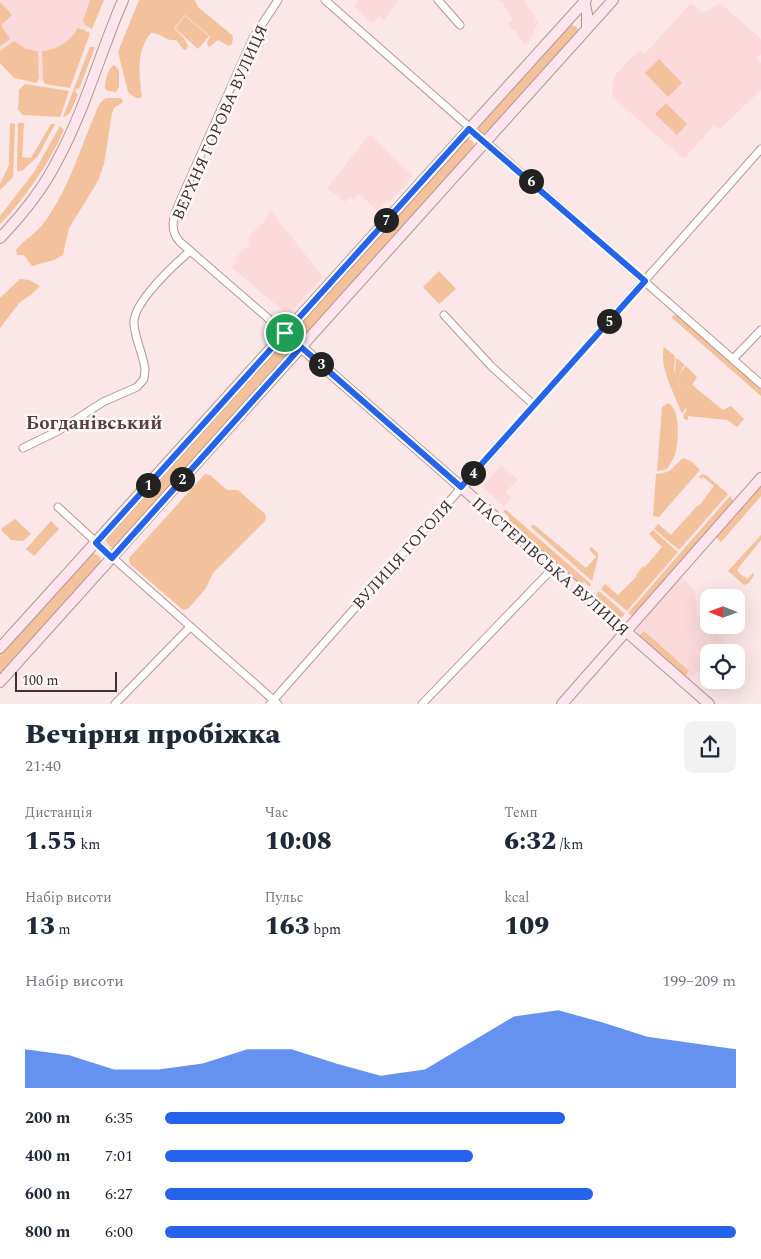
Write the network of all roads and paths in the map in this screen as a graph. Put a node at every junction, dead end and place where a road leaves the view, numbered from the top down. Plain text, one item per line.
1 (123, 0) edge
2 (278, 0) edge
3 (325, 0) edge
4 (438, 0) edge
5 (585, 0) edge
6 (613, 0) edge
7 (460, 25) dead end
8 (587, 28) junction
9 (469, 129) junction
10 (485, 142) junction
11 (761, 149) edge
12 (0, 238) edge
13 (190, 251) junction
14 (645, 281) junction
15 (444, 315) dead end
16 (761, 330) edge
17 (285, 333) junction
18 (301, 347) junction
19 (733, 359) junction
20 (761, 384) edge
21 (534, 405) junction
22 (23, 448) dead end
23 (761, 478) edge
24 (461, 487) junction
25 (58, 507) dead end
26 (96, 543) junction
27 (112, 558) junction
28 (553, 568) junction
29 (190, 627) junction
30 (626, 631) junction
31 (0, 648) edge
32 (0, 682) edge
33 (274, 703) edge
34 (115, 704) edge
35 (422, 704) edge
36 (562, 704) edge
37 (709, 704) edge

1 - 12 main road
2 - 13 street, ВЕРХНЯ ГОРОВА ВУЛИЦЯ
3 - 9 street
4 - 7 street
5 - 8 main road
5 - 9 main road
6 - 8 main road
8 - 10 main road
9 - 10 street
9 - 17 main road
10 - 14 street
10 - 18 main road
11 - 14 street, ВУЛИЦЯ ГОГОЛЯ
13 - 17 street, ПАСТЕРІВСЬКА ВУЛИЦЯ
13 - 22 street
14 - 19 street
14 - 21 street, ВУЛИЦЯ ГОГОЛЯ
15 - 21 street
16 - 19 street
17 - 18 main road, ПАСТЕРІВСЬКА ВУЛИЦЯ
17 - 26 main road
18 - 24 main road, ПАСТЕРІВСЬКА ВУЛИЦЯ
18 - 27 main road
19 - 20 street
21 - 24 street, ВУЛИЦЯ ГОГОЛЯ
23 - 30 main road
24 - 28 main road, ПАСТЕРІВСЬКА ВУЛИЦЯ
24 - 33 street, ВУЛИЦЯ ГОГОЛЯ
25 - 26 street
26 - 27 street
26 - 31 main road
27 - 29 street
27 - 32 main road
28 - 30 main road, ПАСТЕРІВСЬКА ВУЛИЦЯ
28 - 35 street
29 - 33 street
29 - 34 street
30 - 36 main road
30 - 37 main road, ПАСТЕРІВСЬКА ВУЛИЦЯ

